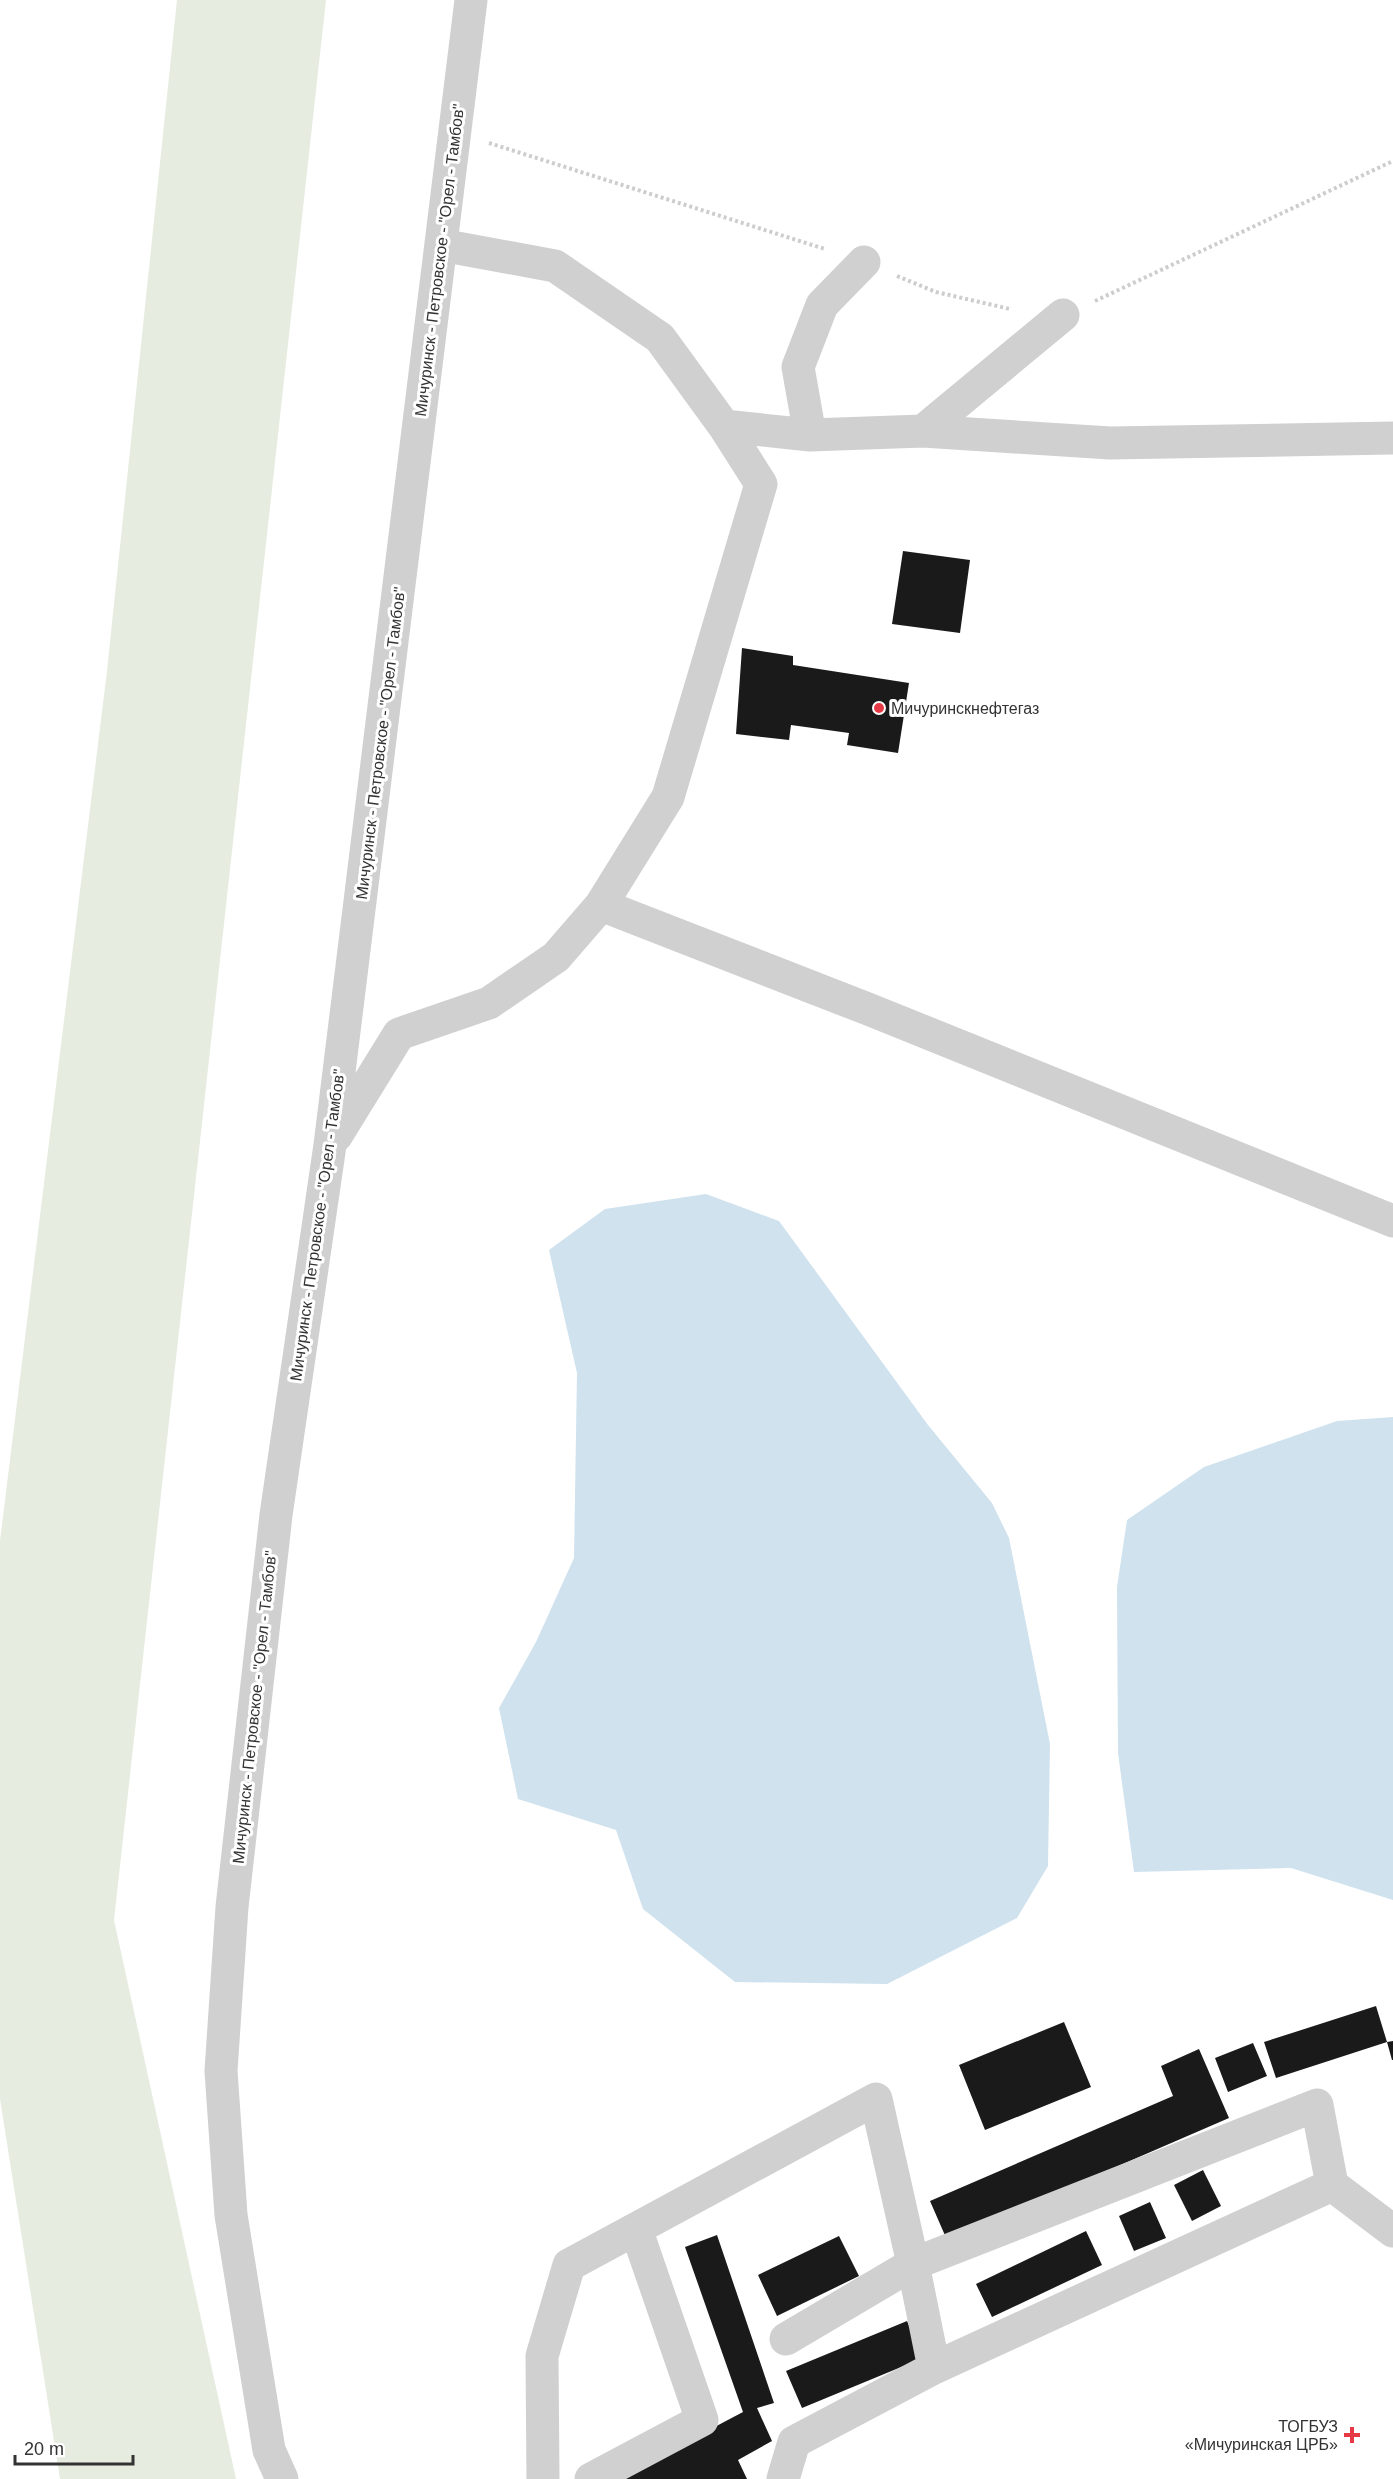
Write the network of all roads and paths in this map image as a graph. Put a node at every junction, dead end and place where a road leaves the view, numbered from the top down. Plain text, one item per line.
1 (471, 0) edge
2 (454, 133) junction
3 (1393, 161) edge
4 (441, 245) junction
5 (864, 262) junction
6 (1063, 315) junction
7 (724, 426) junction
8 (924, 430) junction
9 (810, 435) junction
10 (1393, 438) edge
11 (601, 905) junction
12 (330, 1146) junction
13 (1393, 1221) edge
14 (1332, 2185) junction
15 (636, 2229) junction
16 (1393, 2232) edge
17 (913, 2264) junction
18 (786, 2339) dead end
19 (934, 2368) junction
20 (276, 2464) edge
21 (543, 2479) edge
22 (591, 2479) edge
23 (783, 2479) edge

1 - 2 street, Мичуринск - Петровское - "Орел - Тамбов"
2 - 4 street, Мичуринск - Петровское - "Орел - Тамбов"
2 - 5 path
3 - 6 path
4 - 7 street
4 - 12 street, Мичуринск - Петровское - "Орел - Тамбов"
5 - 6 path
5 - 9 street
6 - 8 street
7 - 9 street
7 - 11 street
8 - 9 street
8 - 10 street
11 - 12 street
11 - 13 street
12 - 20 street, Мичуринск - Петровское - "Орел - Тамбов"
14 - 16 street
14 - 17 street
14 - 19 street
15 - 17 street
15 - 21 street
15 - 22 street
17 - 18 street
17 - 19 street
19 - 23 street

